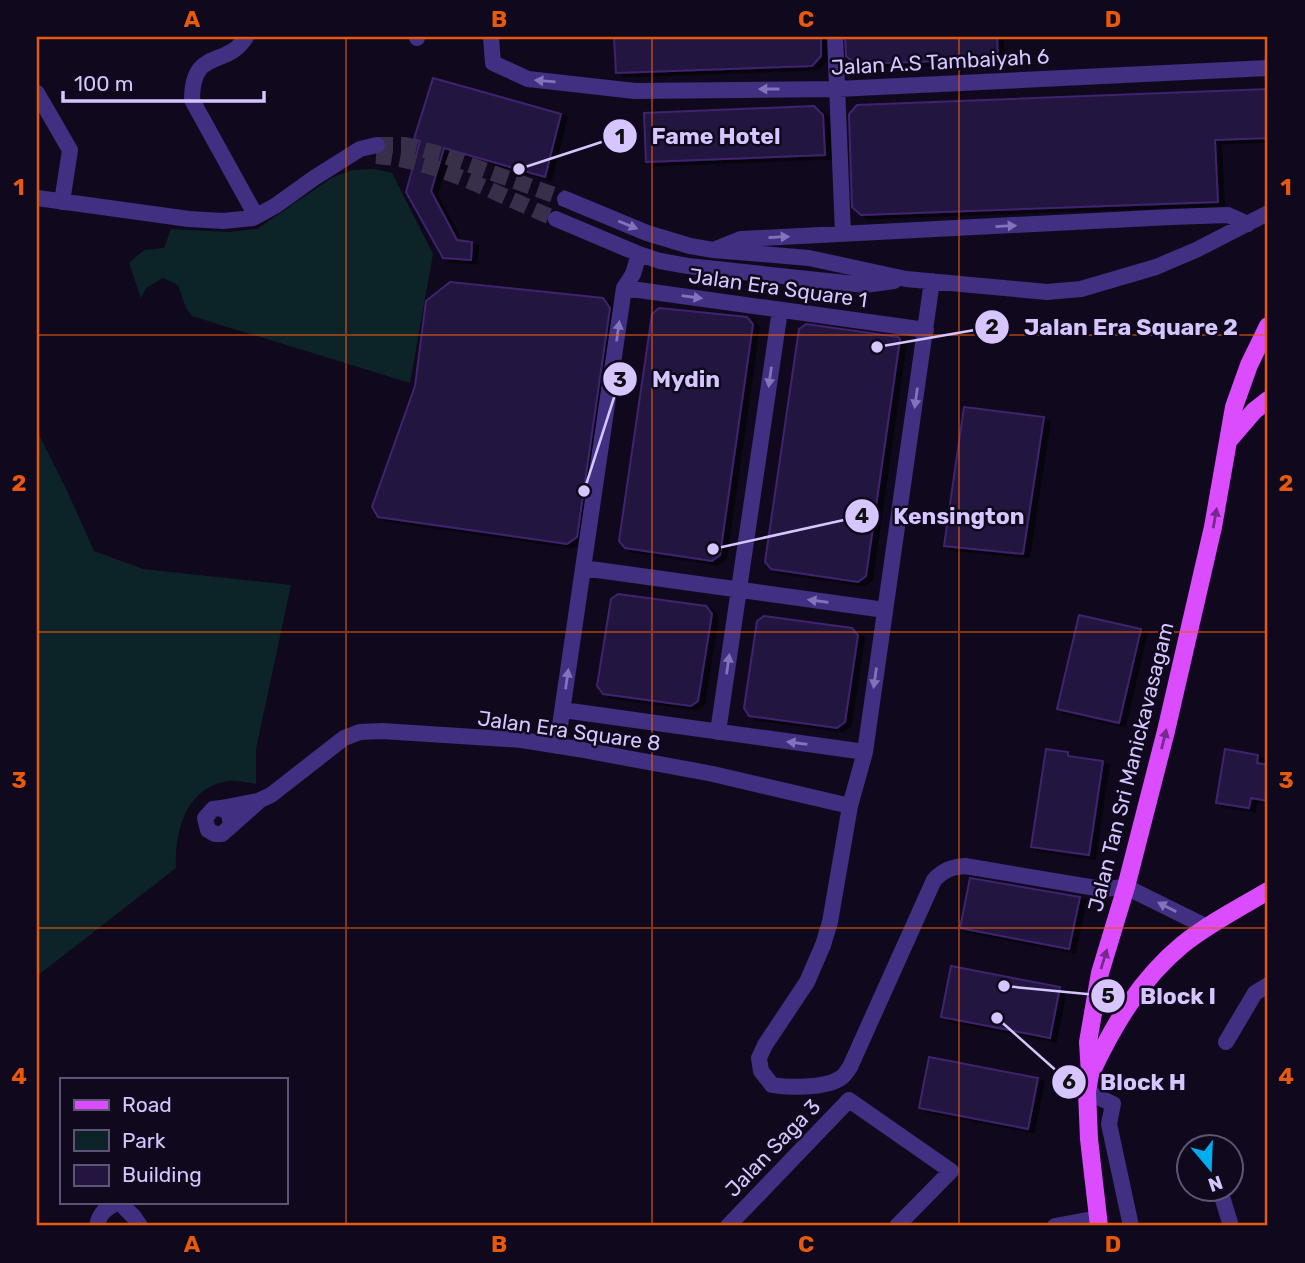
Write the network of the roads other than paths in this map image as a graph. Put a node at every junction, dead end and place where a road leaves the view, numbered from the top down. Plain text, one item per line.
1 (246, 37) edge
2 (491, 37) edge
3 (835, 37) edge
4 (1268, 68) edge
5 (837, 89) junction
6 (37, 93) edge
7 (377, 151) tunnel mouth
8 (37, 198) edge
9 (565, 199) tunnel mouth
10 (62, 202) junction
11 (1268, 213) edge
12 (256, 216) junction
13 (556, 219) tunnel mouth
14 (1248, 224) junction
15 (843, 234) junction
16 (713, 250) junction
17 (639, 254) junction
18 (906, 279) junction
19 (932, 281) junction
20 (624, 288) junction
21 (780, 310) junction
22 (1268, 326) edge
23 (926, 330) junction
24 (1268, 400) edge
25 (1228, 442) junction
26 (583, 568) junction
27 (739, 590) junction
28 (885, 610) junction
29 (563, 710) junction
30 (718, 732) junction
31 (557, 746) junction
32 (865, 752) junction
33 (258, 801) junction
34 (850, 806) junction
35 (221, 808) junction
36 (231, 826) junction
37 (1126, 887) junction
38 (1268, 891) edge
39 (1207, 927) junction
40 (1268, 985) edge
41 (1226, 1042) dead end
42 (1089, 1083) junction
43 (115, 1204) edge
44 (121, 1204) edge
45 (1224, 1204) edge
46 (1099, 1222) edge
47 (97, 1226) edge
48 (140, 1226) edge
49 (728, 1226) edge
50 (897, 1226) edge
51 (1055, 1226) edge
52 (1131, 1226) edge
53 (1231, 1226) edge

1 - 12 street
5 -> 2 street, Jalan A.S Tambaiyah 6
3 - 5 street
4 - 5 street, Jalan A.S Tambaiyah 6
5 - 15 street
6 - 10 street
7 - 12 street
8 - 10 street
9 -> 16 street
10 - 12 street
11 - 14 street
13 - 17 street
15 -> 14 street
14 - 19 street
16 -> 15 street
16 - 18 street
17 - 18 street
17 - 20 street
18 - 19 street
19 - 23 street
20 -> 21 street, Jalan Era Square 1
26 -> 20 street
21 - 23 street, Jalan Era Square 1
21 -> 27 street
22 - 25 main road, Jalan Tan Sri Manickavasagam
23 -> 28 street
24 - 25 main road
37 -> 25 main road, Jalan Tan Sri Manickavasagam
26 - 27 street
29 -> 26 street
28 -> 27 street
30 -> 27 street
28 -> 32 street
29 - 30 street, Jalan Era Square 8
29 - 31 street
32 -> 30 street, Jalan Era Square 8
31 - 33 street, Jalan Era Square 8
31 - 34 street, Jalan Era Square 8
32 - 34 street
33 - 35 street, Jalan Era Square 8
33 - 36 street, Jalan Era Square 8
34 - 37 street
35 - 36 street
35 - 36 street
39 -> 37 street
42 -> 37 main road, Jalan Tan Sri Manickavasagam
38 - 39 main road
39 - 42 main road
40 - 41 street
42 - 46 main road, Jalan Tan Sri Manickavasagam
42 - 52 street
43 - 47 street
44 - 48 street
45 - 53 street
46 - 51 street
49 - 50 street, Jalan Saga 3

